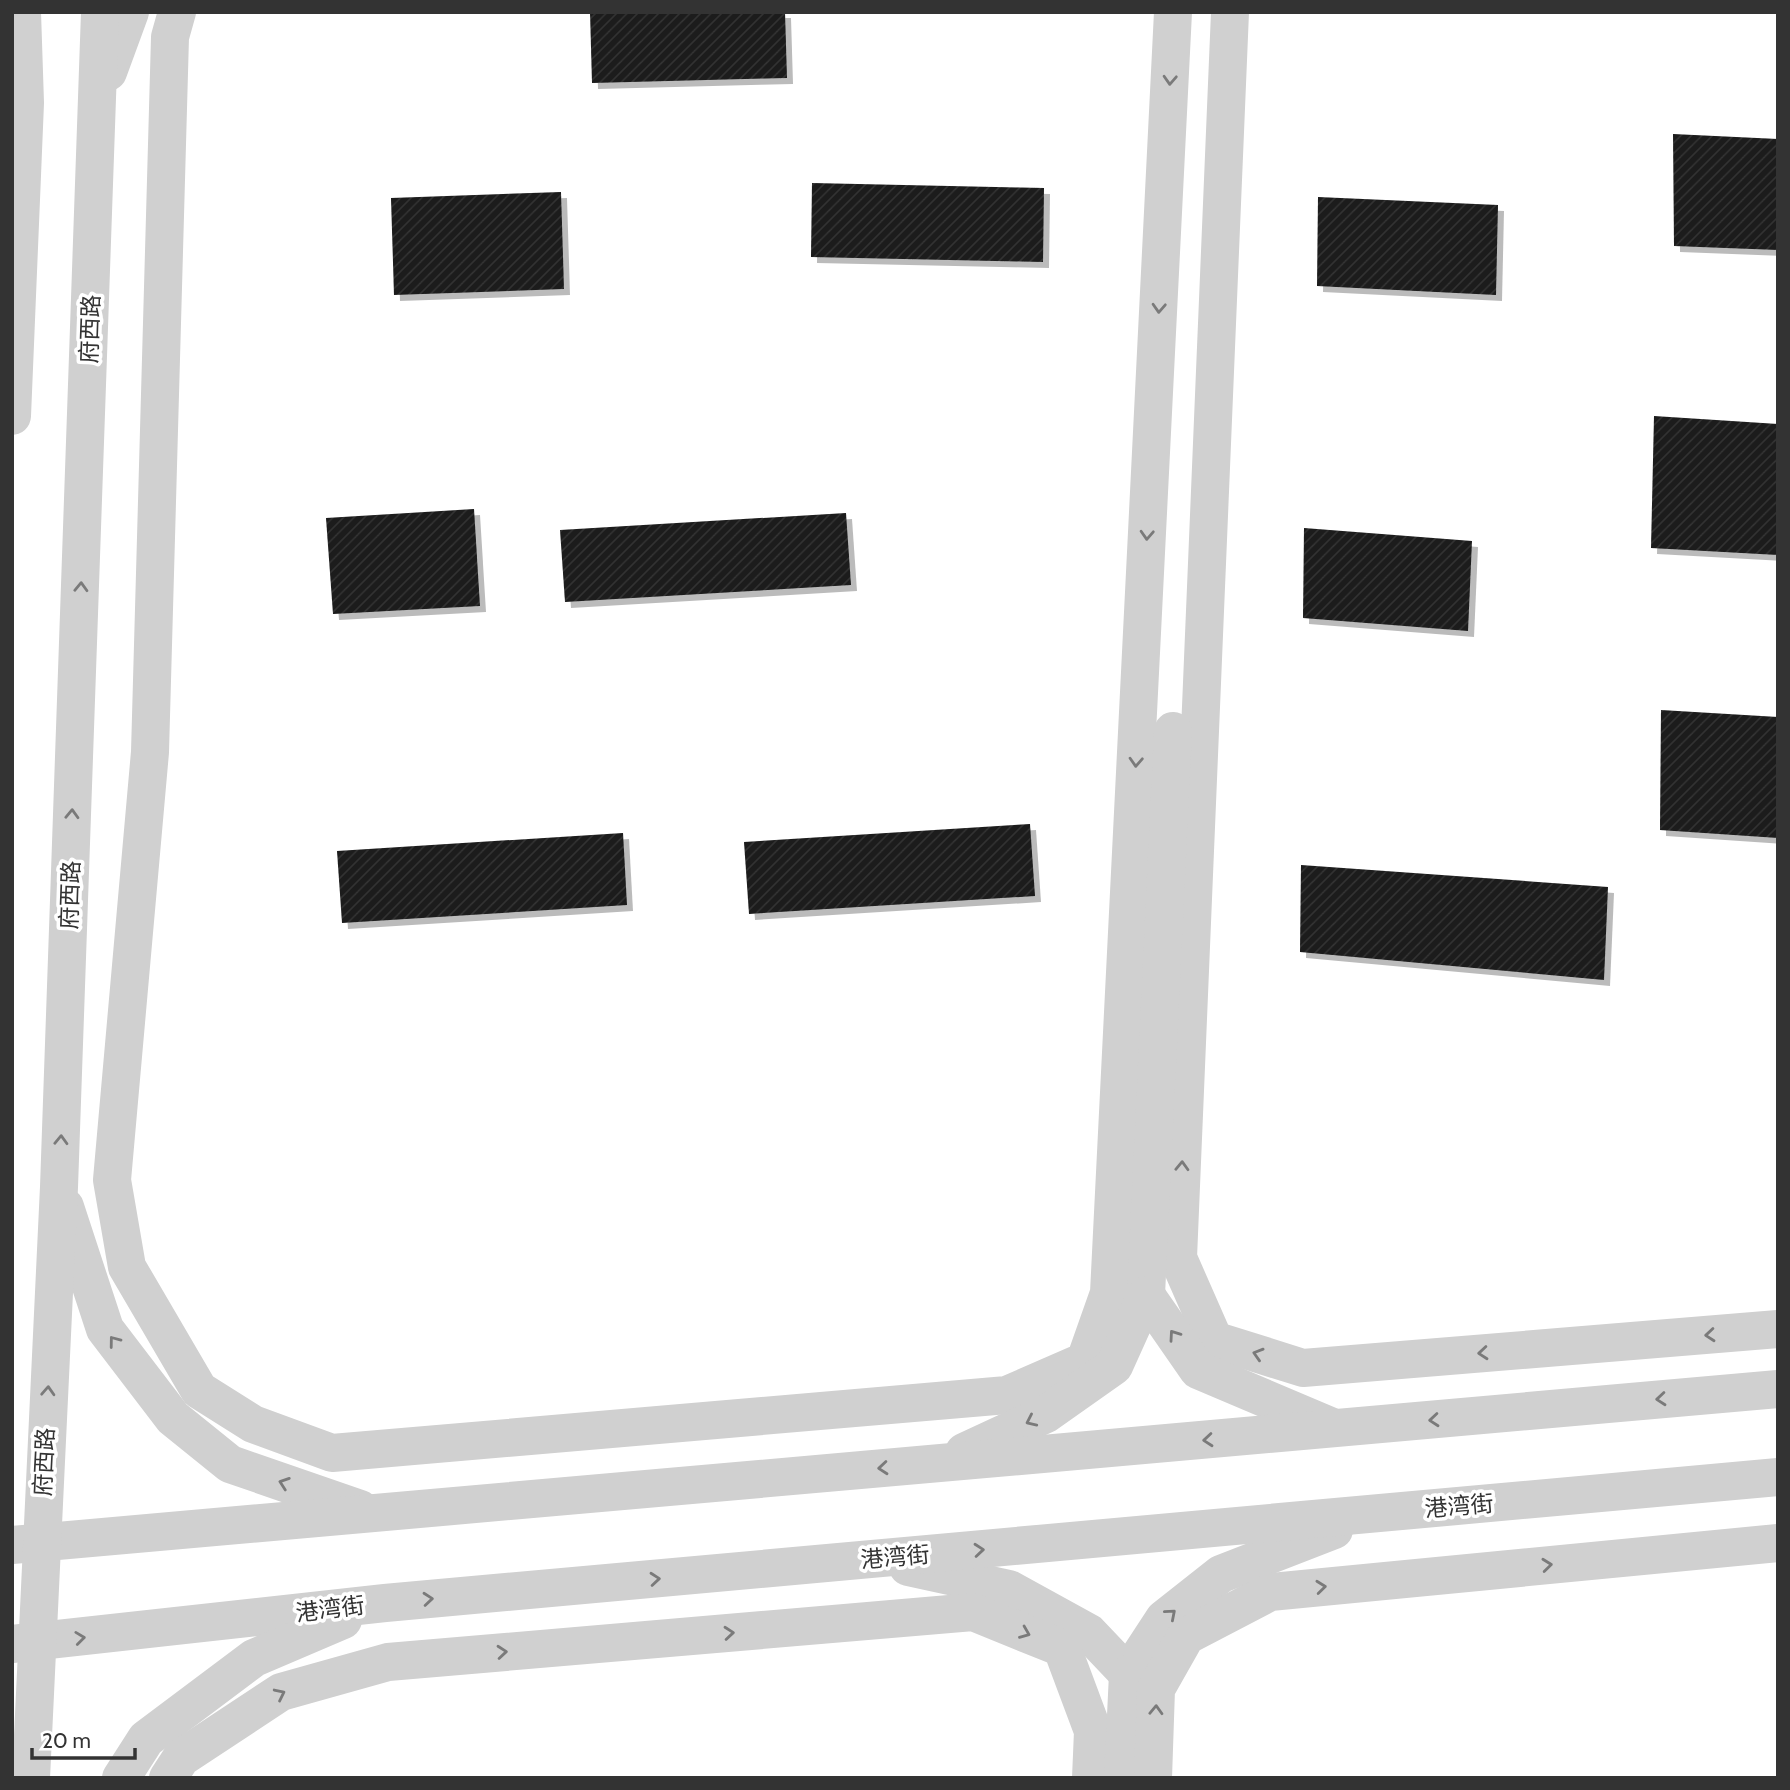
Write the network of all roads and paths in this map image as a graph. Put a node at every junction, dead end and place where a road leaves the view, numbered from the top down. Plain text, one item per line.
1 (22, 12) edge
2 (100, 12) edge
3 (130, 12) edge
4 (177, 12) edge
5 (1173, 12) edge
6 (1208, 12) edge
7 (1230, 12) edge
8 (12, 64) edge
9 (99, 97) junction
10 (25, 103) junction
11 (12, 416) edge
12 (59, 1187) junction
13 (1146, 1295) junction
14 (1778, 1329) edge
15 (1778, 1389) edge
16 (1335, 1428) junction
17 (940, 1463) junction
18 (1778, 1478) edge
19 (372, 1513) junction
20 (1374, 1514) junction
21 (1778, 1543) edge
22 (26, 1544) edge
23 (872, 1559) junction
24 (385, 1603) junction
25 (24, 1644) edge
26 (1128, 1674) junction
27 (31, 1778) edge
28 (121, 1778) edge
29 (168, 1778) edge
30 (1091, 1778) edge
31 (1123, 1778) edge
32 (1153, 1778) edge

1 - 10 street
2 - 9 street, 府西路
3 - 9 street
5 -> 4 street
6 - 13 street
14 -> 7 street
8 - 10 street
12 -> 9 street, 府西路
10 - 11 street
19 -> 12 street
22 -> 12 street, 府西路
16 -> 13 street
13 -> 17 street
15 -> 16 street
16 -> 17 street
17 -> 19 street
18 - 20 street, 港湾街
19 - 22 street
23 -> 20 street, 港湾街
26 -> 20 street
32 -> 21 street
22 - 25 street, 府西路
24 -> 23 street, 港湾街
23 - 26 street
25 -> 24 street, 港湾街
24 - 28 street
25 - 27 street, 府西路
26 - 31 street
29 -> 30 street

